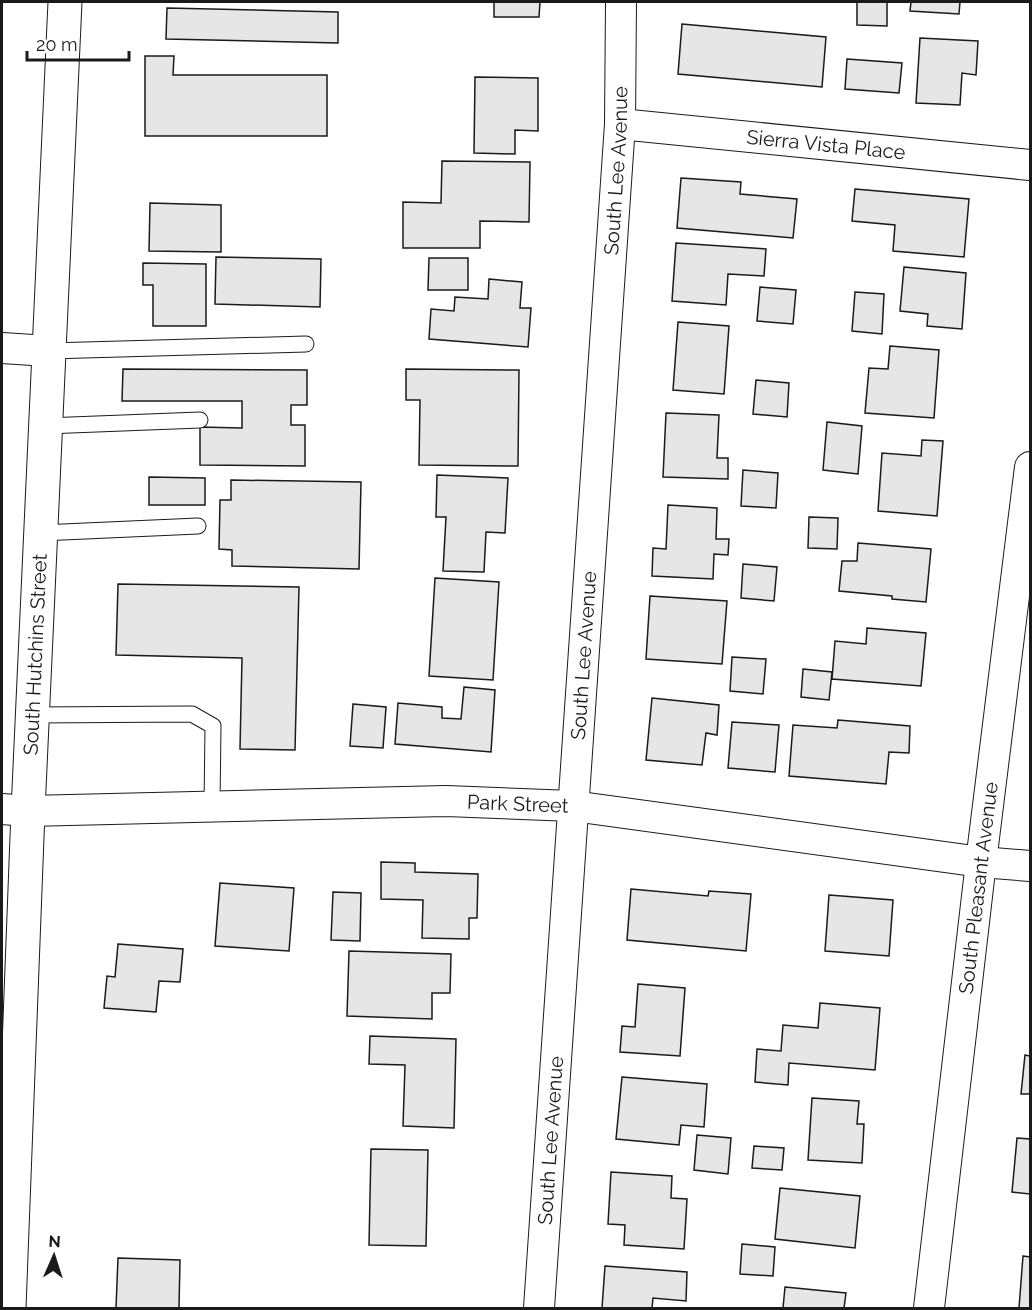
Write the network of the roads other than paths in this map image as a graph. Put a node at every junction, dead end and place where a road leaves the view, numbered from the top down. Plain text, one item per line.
1 (65, 2) edge
2 (621, 2) edge
3 (620, 124) junction
4 (1030, 165) edge
5 (306, 344) dead end
6 (2, 348) edge
7 (48, 351) junction
8 (200, 420) dead end
9 (45, 426) junction
10 (1030, 467) edge
11 (198, 526) dead end
12 (40, 533) junction
13 (32, 714) junction
14 (212, 806) junction
15 (573, 806) junction
16 (15, 810) edge
17 (981, 862) junction
18 (1030, 866) edge
19 (6, 1252) edge
20 (9, 1308) edge
21 (539, 1308) edge
22 (929, 1308) edge

1 - 7 main road, South Hutchins Street
2 - 3 street, South Lee Avenue
3 - 4 street, Sierra Vista Place
3 - 15 street, South Lee Avenue
5 - 7 lane
6 - 7 street
7 - 9 main road, South Hutchins Street
8 - 9 lane
9 - 12 main road, South Hutchins Street
10 - 17 street, South Pleasant Avenue
11 - 12 lane
12 - 13 main road, South Hutchins Street
13 - 14 lane
13 - 16 main road, South Hutchins Street
14 - 15 street, Park Street
14 - 16 street, Park Street
15 - 17 street, Park Street
15 - 21 street, South Lee Avenue
16 - 19 main road, South Hutchins Street
17 - 18 street, Park Street
17 - 22 street, South Pleasant Avenue
19 - 20 main road, South Hutchins Street

